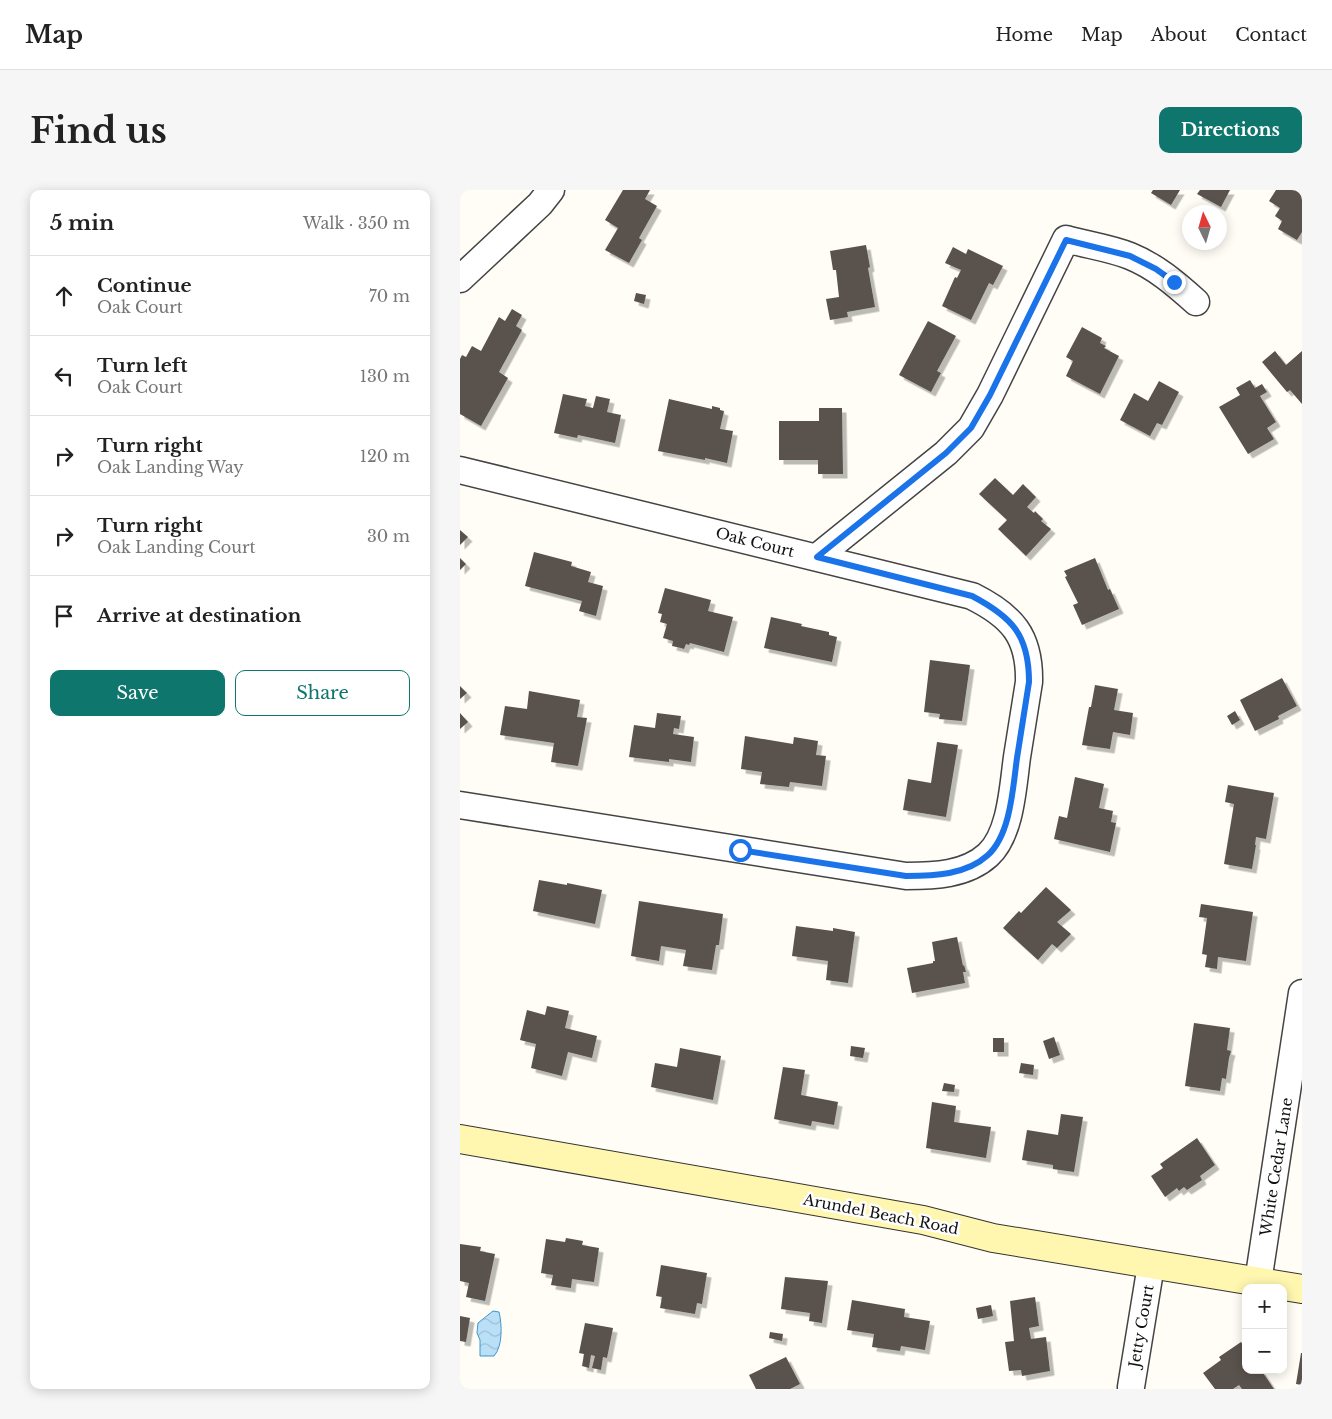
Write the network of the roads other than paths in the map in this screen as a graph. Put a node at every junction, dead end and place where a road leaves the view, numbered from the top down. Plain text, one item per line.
1 (552, 190) edge
2 (460, 279) edge
3 (1196, 302) dead end
4 (460, 470) edge
5 (817, 557) junction
6 (460, 805) edge
7 (1302, 994) edge
8 (460, 1139) edge
9 (1151, 1264) junction
10 (1258, 1282) junction
11 (1302, 1288) edge
12 (1131, 1387) dead end

1 - 2 street
3 - 5 street
4 - 5 street, Oak Court
5 - 6 street, Oak Court
7 - 10 street, White Cedar Lane
8 - 9 street, Arundel Beach Road
9 - 10 street, Arundel Beach Road
9 - 12 street, Jetty Court
10 - 11 street, Arundel Beach Road

